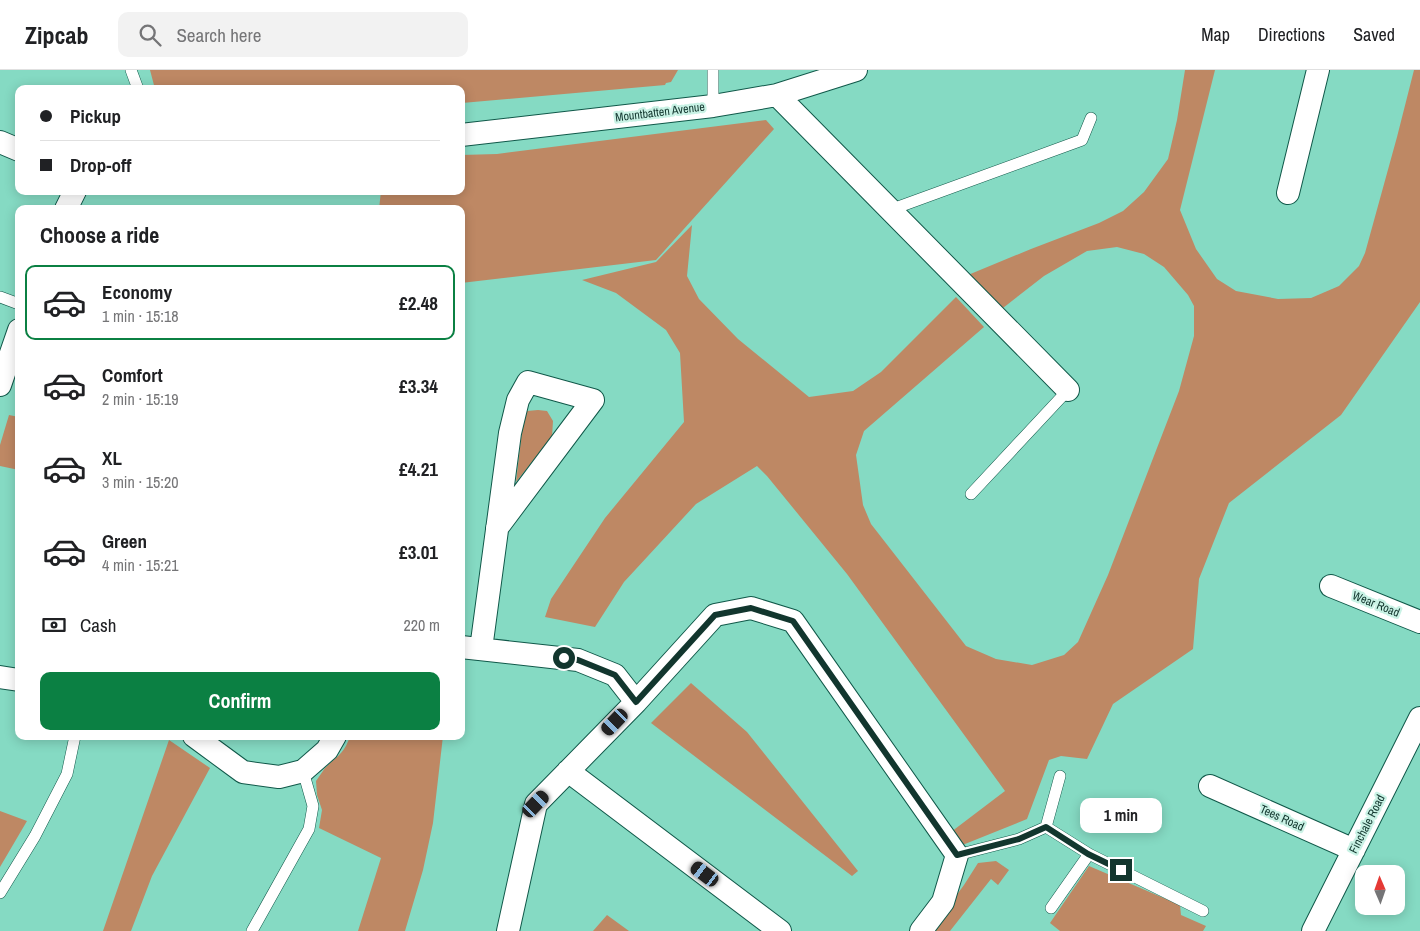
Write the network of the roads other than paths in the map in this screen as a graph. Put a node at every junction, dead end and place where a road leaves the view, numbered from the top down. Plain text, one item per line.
1 (132, 70) edge
2 (713, 70) edge
3 (856, 70) edge
4 (1318, 70) edge
5 (137, 85) edge
6 (777, 95) junction
7 (714, 106) junction
8 (1091, 118) dead end
9 (465, 135) edge
10 (0, 142) edge
11 (15, 148) edge
12 (1288, 193) dead end
13 (890, 210) junction
14 (0, 296) edge
15 (15, 302) edge
16 (15, 342) edge
17 (0, 385) edge
18 (1068, 390) joint
19 (971, 494) dead end
20 (497, 528) junction
21 (1331, 586) dead end
22 (1420, 622) edge
23 (471, 648) edge
24 (0, 677) edge
25 (15, 679) edge
26 (636, 702) junction
27 (1420, 718) edge
28 (74, 740) edge
29 (199, 740) edge
30 (333, 740) edge
31 (568, 770) junction
32 (303, 771) junction
33 (1060, 776) dead end
34 (1210, 786) dead end
35 (1046, 827) junction
36 (1354, 850) junction
37 (1088, 854) junction
38 (957, 855) junction
39 (0, 893) edge
40 (1051, 908) dead end
41 (1204, 912) dead end
42 (252, 931) edge
43 (508, 931) edge
44 (780, 931) edge
45 (921, 931) edge
46 (1313, 931) edge

1 - 5 lane
2 - 7 lane
3 - 6 street, Mountbatten Avenue
4 - 12 street
6 - 7 street, Mountbatten Avenue
6 - 13 street
7 - 9 street, Mountbatten Avenue
8 - 13 lane
10 - 11 street
13 - 18 street
14 - 15 lane
16 - 17 street
18 - 19 lane
20 - 20 street
20 - 23 street
21 - 22 street, Wear Road
23 - 26 street
24 - 25 street
26 - 31 street
26 - 38 street
27 - 36 street, Finchale Road
28 - 39 lane
29 - 32 street
30 - 32 street
31 - 43 street
31 - 44 street
32 - 42 lane
33 - 35 lane
34 - 36 street, Tees Road
35 - 37 lane
35 - 38 lane
36 - 46 street, Finchale Road
37 - 40 lane
37 - 41 lane
38 - 45 street

